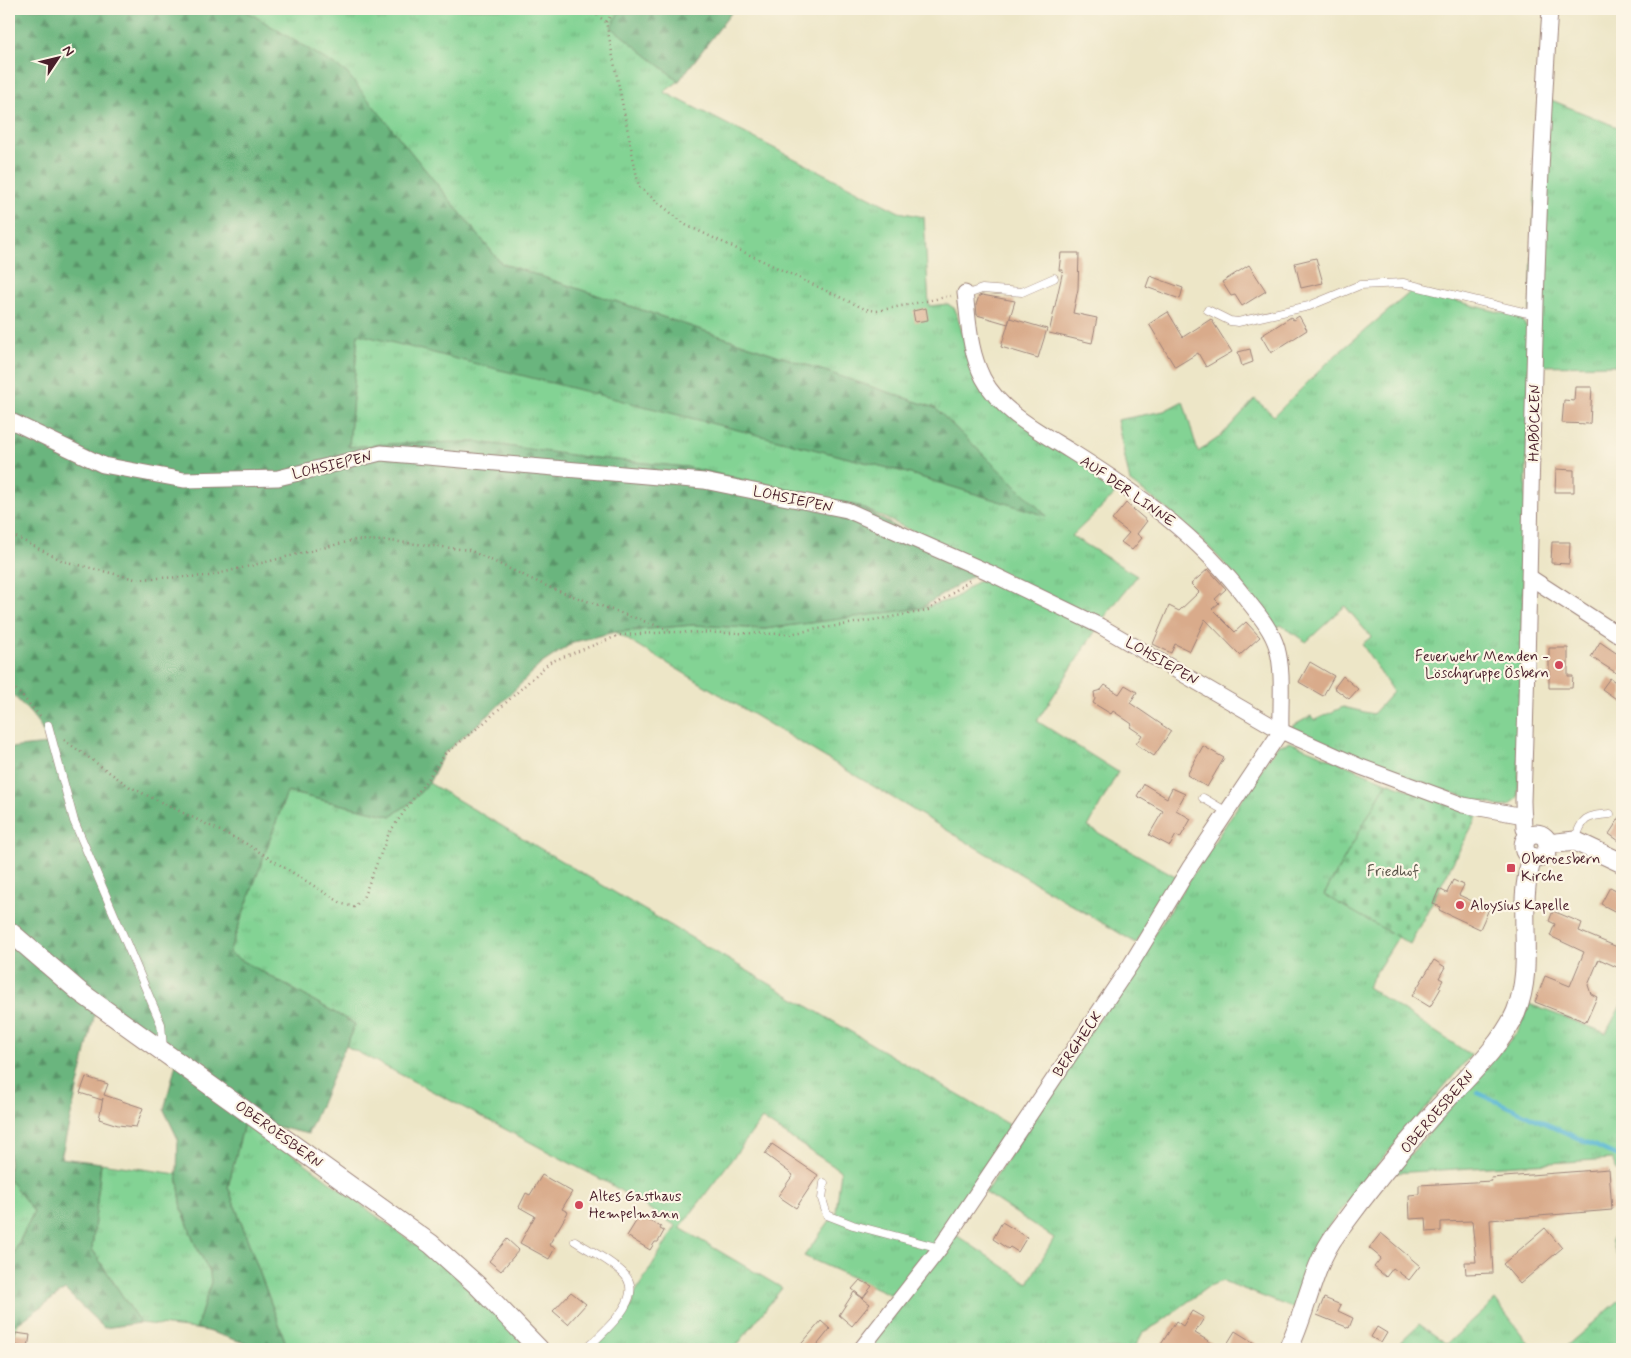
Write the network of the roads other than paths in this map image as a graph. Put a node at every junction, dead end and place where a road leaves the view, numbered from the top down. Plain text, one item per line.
1 (1550, 9) edge
2 (1054, 278) dead end
3 (965, 294) joint
4 (1208, 310) dead end
5 (1536, 315) junction
6 (9, 420) edge
7 (1531, 578) junction
8 (1622, 637) edge
9 (48, 726) road end
10 (1281, 731) junction
11 (1203, 798) dead end
12 (1226, 812) junction
13 (1610, 814) dead end
14 (1524, 816) junction
15 (1529, 836) junction
16 (1575, 841) junction
17 (1548, 844) junction
18 (1532, 859) junction
19 (1622, 863) edge
20 (9, 931) edge
21 (163, 1051) junction
22 (824, 1182) dead end
23 (575, 1241) dead end
24 (940, 1248) junction
25 (539, 1349) edge
26 (586, 1349) edge
27 (861, 1349) edge
28 (1288, 1349) edge

1 - 5 street, HABÖCKEN
2 - 3 lane
3 - 10 street, AUF DER LINNE
4 - 5 lane
5 - 7 street, HABÖCKEN
6 - 10 street, LOHSIEPEN
7 - 8 street
7 - 14 street, HABÖCKEN
9 - 21 lane
10 - 12 street, BERGHECK
10 - 14 street, LOHSIEPEN
11 - 12 lane
12 - 24 street, BERGHECK
13 - 16 lane
14 - 15 street, HABÖCKEN
15 - 17 street
15 - 18 street
16 - 17 street
16 - 19 street
17 - 18 street
18 - 28 street, OBEROESBERN
20 - 21 street, OBEROESBERN
21 - 25 street, OBEROESBERN
22 - 24 lane
23 - 26 lane
24 - 27 street, BERGHECK

